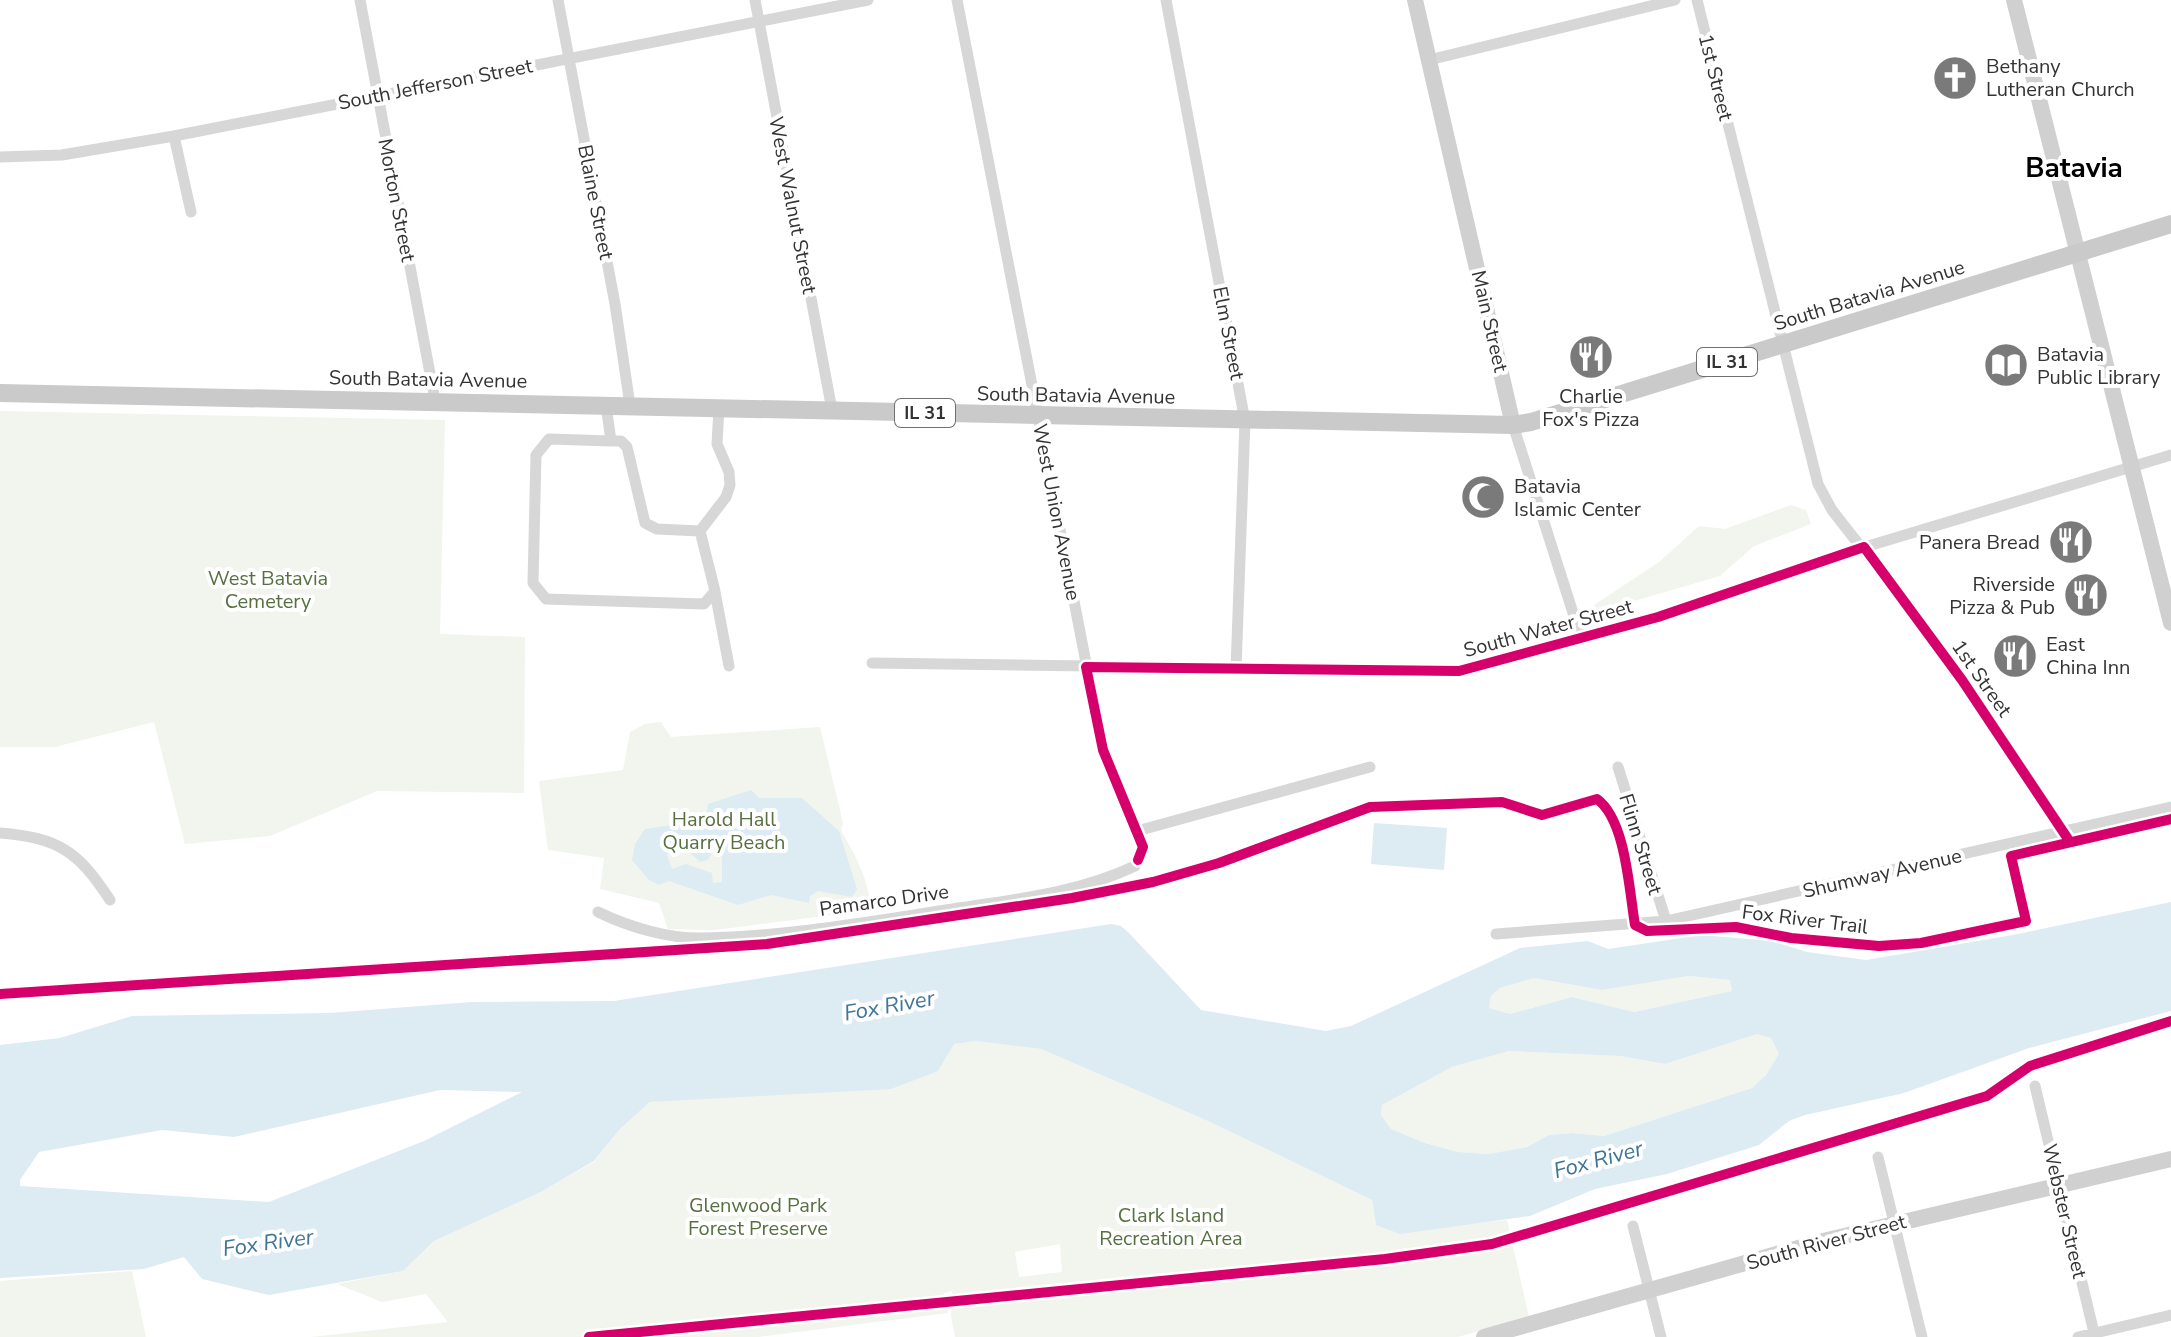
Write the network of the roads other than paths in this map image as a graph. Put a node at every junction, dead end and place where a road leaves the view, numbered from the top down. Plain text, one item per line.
1 (360, 0) edge
2 (558, 0) edge
3 (755, 0) edge
4 (868, 0) edge
5 (957, 0) edge
6 (1166, 0) edge
7 (1415, 0) edge
8 (1675, 0) edge
9 (1697, 0) edge
10 (2014, 0) edge
11 (759, 22) junction
12 (569, 58) junction
13 (1429, 60) junction
14 (378, 95) junction
15 (174, 136) junction
16 (0, 157) edge
17 (191, 212) dead end
18 (2171, 224) edge
19 (2078, 253) junction
20 (1783, 344) junction
21 (0, 393) edge
22 (435, 400) junction
23 (606, 405) junction
24 (630, 405) junction
25 (719, 408) junction
26 (832, 410) junction
27 (1039, 416) junction
28 (1245, 421) junction
29 (1513, 425) junction
30 (611, 441) junction
31 (2171, 455) edge
32 (2131, 467) junction
33 (700, 531) junction
34 (1864, 547) junction
35 (715, 591) junction
36 (2171, 623) edge
37 (1581, 638) junction
38 (872, 663) dead end
39 (729, 666) dead end
40 (1086, 667) junction
41 (1236, 669) junction
42 (1370, 767) dead end
43 (1618, 767) dead end
44 (2171, 807) edge
45 (1137, 831) junction
46 (2066, 832) junction
47 (0, 833) edge
48 (110, 900) dead end
49 (598, 912) dead end
50 (1666, 921) junction
51 (1496, 934) dead end
52 (2035, 1086) dead end
53 (1878, 1157) dead end
54 (2171, 1159) edge
55 (2059, 1185) junction
56 (1894, 1224) junction
57 (1633, 1226) dead end
58 (1650, 1290) junction
59 (2171, 1315) edge
60 (2094, 1335) edge
61 (1484, 1337) edge
62 (1661, 1337) edge
63 (1922, 1337) edge
64 (2078, 1337) edge

1 - 14 street, Morton Street
2 - 12 street, Blaine Street
3 - 11 street, West Walnut Street
4 - 11 street, South Jefferson Street
5 - 27 street, West Union Avenue
6 - 28 street, Elm Street
7 - 13 main road, Main Street
8 - 13 street
9 - 20 street, 1st Street
10 - 19 main road
11 - 12 street, South Jefferson Street
11 - 26 street, West Walnut Street
12 - 14 street, South Jefferson Street
12 - 24 street, Blaine Street
13 - 29 main road, Main Street
14 - 15 street, South Jefferson Street
14 - 22 street, Morton Street
15 - 16 street, South Jefferson Street
15 - 17 street
18 - 19 main road, IL 31
19 - 20 main road, South Batavia Avenue / IL 31
19 - 32 main road
20 - 29 main road, South Batavia Avenue / IL 31
20 - 34 street, 1st Street
21 - 22 main road, South Batavia Avenue / IL 31
22 - 23 main road, South Batavia Avenue / IL 31
23 - 24 main road, South Batavia Avenue / IL 31
23 - 30 street
24 - 25 main road, South Batavia Avenue / IL 31
25 - 26 main road, South Batavia Avenue / IL 31
25 - 33 street
26 - 27 main road, South Batavia Avenue / IL 31
27 - 28 main road, South Batavia Avenue / IL 31
27 - 40 street, West Union Avenue
28 - 29 main road, South Batavia Avenue / IL 31
28 - 41 street, Elm Street
29 - 37 street, Main Street
30 - 33 street
30 - 35 street
31 - 32 street, South Water Street
32 - 34 street, South Water Street
32 - 36 main road
33 - 35 street
34 - 37 street, South Water Street
34 - 46 street, 1st Street
35 - 39 street
37 - 41 street, South Water Street
38 - 40 street, South Water Street
40 - 41 street, South Water Street
40 - 45 street, West Union Avenue
42 - 45 street
43 - 50 street, Flinn Street
44 - 46 street, Shumway Avenue
45 - 49 street, Pamarco Drive
46 - 50 street, Shumway Avenue
47 - 48 street
50 - 51 street, Shumway Avenue
52 - 55 street, Webster Street
53 - 56 street
54 - 55 main road, South River Street
55 - 56 main road, South River Street
55 - 60 street, Webster Street
56 - 58 main road, South River Street
56 - 63 street
57 - 58 street
58 - 61 main road, South River Street
58 - 62 street
59 - 60 street
60 - 64 street

